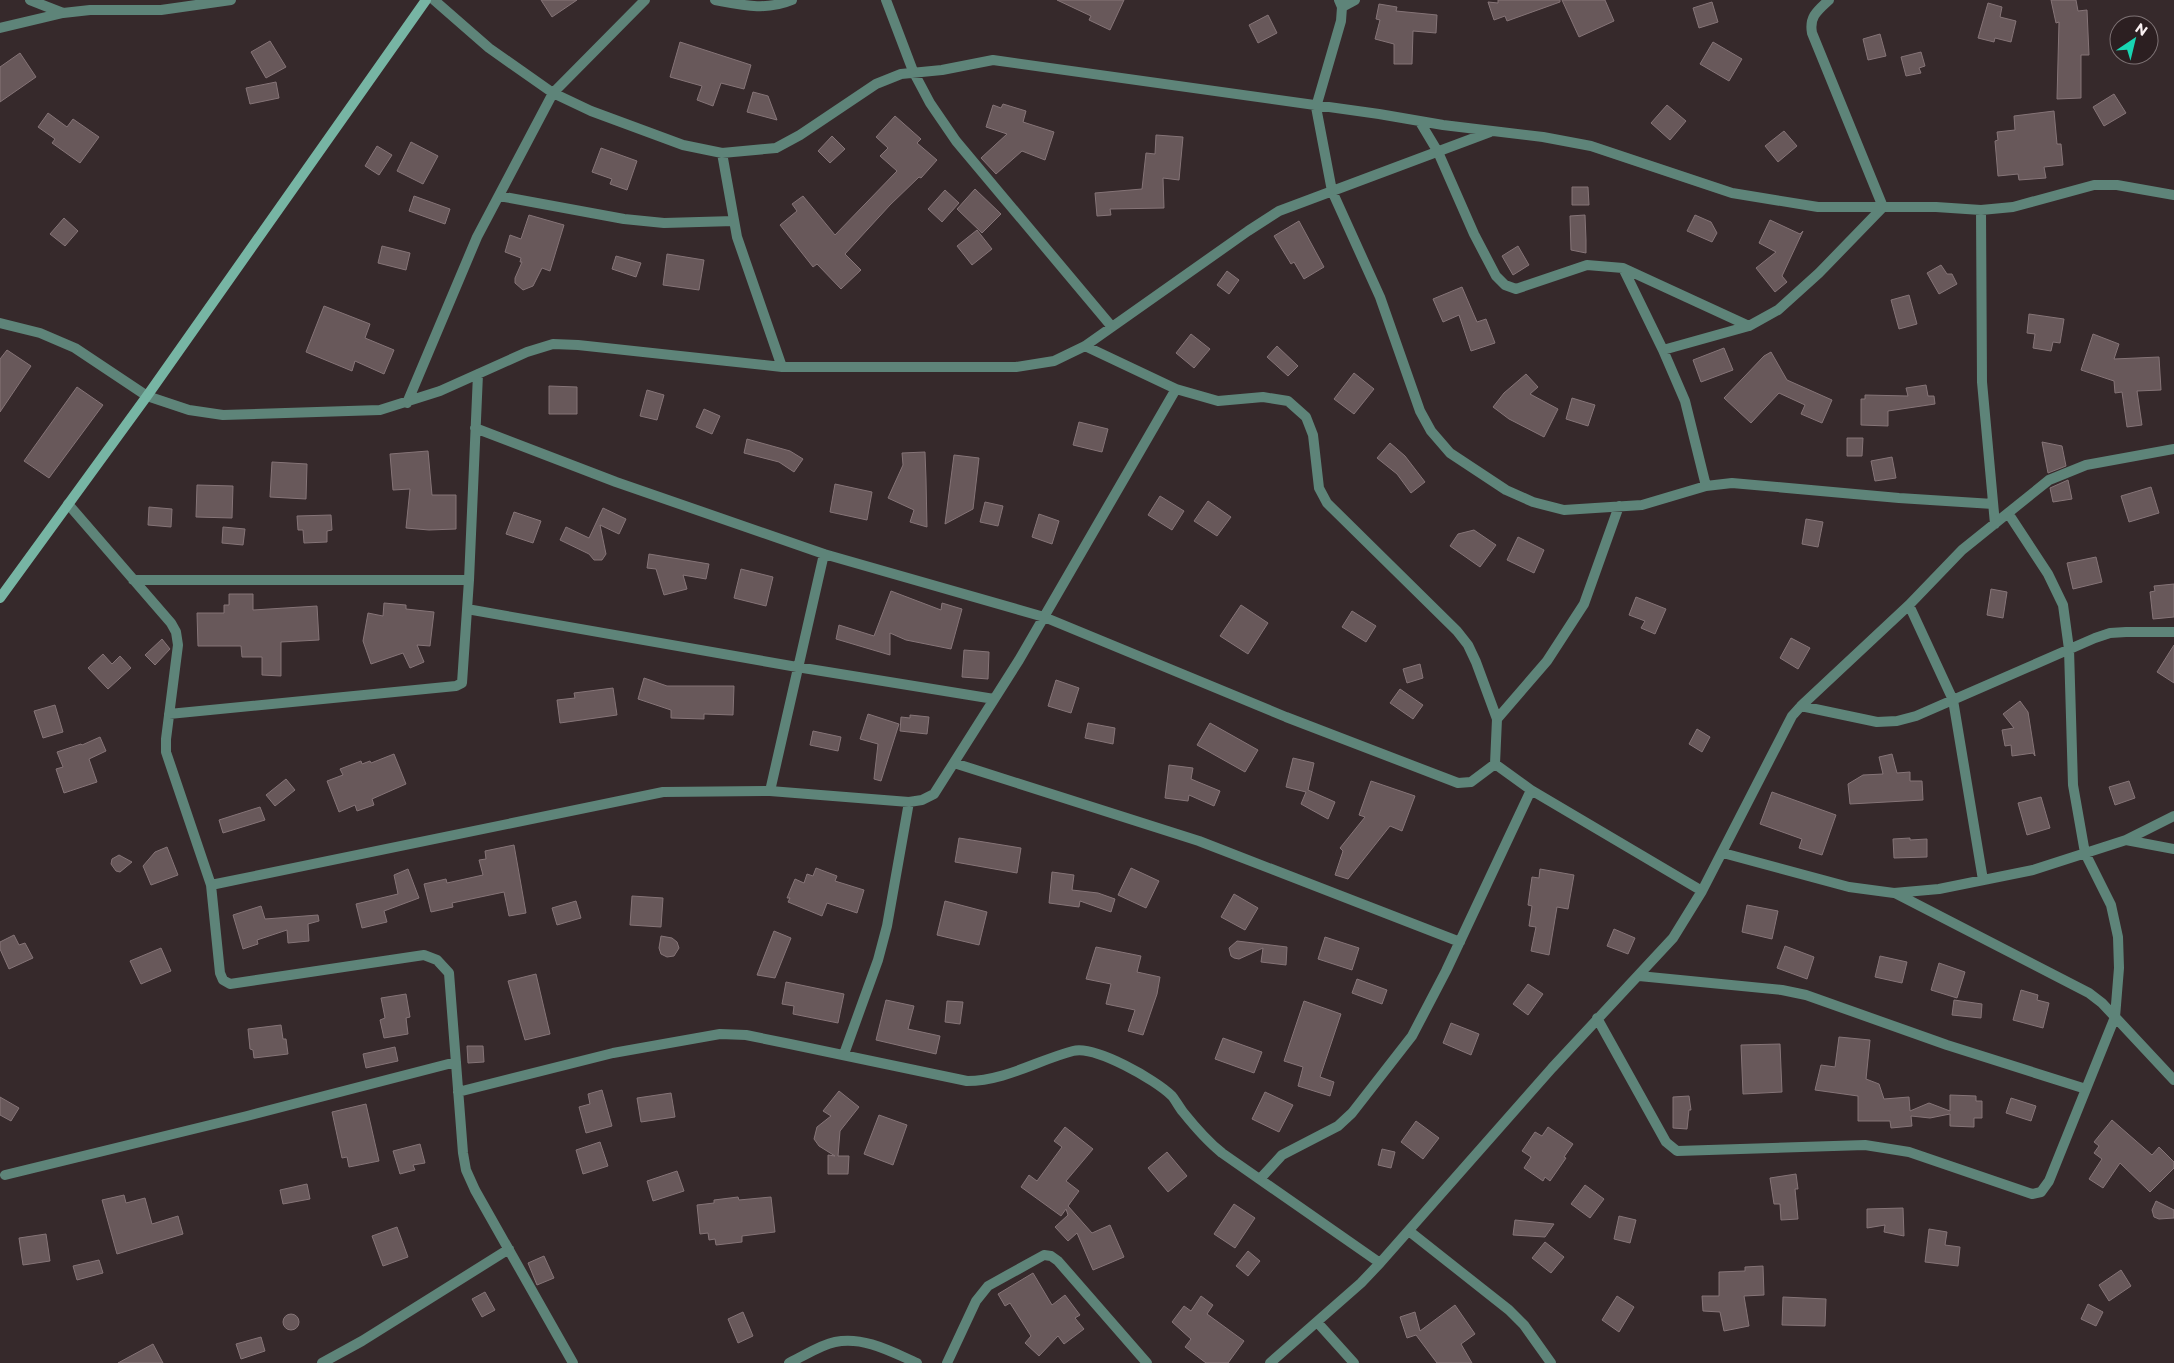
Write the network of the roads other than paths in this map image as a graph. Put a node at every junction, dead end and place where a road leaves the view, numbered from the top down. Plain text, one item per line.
1 (32, 0) edge
2 (231, 0) edge
3 (426, 0) edge
4 (434, 0) edge
5 (645, 0) edge
6 (714, 0) edge
7 (792, 0) edge
8 (886, 0) edge
9 (1355, 0) edge
10 (1829, 0) edge
11 (1341, 4) edge
12 (64, 14) junction
13 (0, 28) edge
14 (913, 71) junction
15 (553, 92) junction
16 (1316, 106) junction
17 (1420, 122) junction
18 (1491, 132) junction
19 (1438, 152) junction
20 (722, 153) junction
21 (1332, 192) junction
22 (2174, 195) edge
23 (499, 196) junction
24 (1883, 207) junction
25 (1981, 210) junction
26 (734, 221) junction
27 (1622, 268) junction
28 (0, 323) edge
29 (1749, 326) junction
30 (1112, 327) junction
31 (1085, 346) junction
32 (1663, 350) junction
33 (782, 367) junction
34 (478, 374) junction
35 (1176, 389) junction
36 (147, 396) junction
37 (407, 403) junction
38 (475, 428) junction
39 (2174, 449) edge
40 (1706, 486) junction
41 (68, 504) junction
42 (1993, 504) junction
43 (1619, 506) junction
44 (2008, 513) junction
45 (1995, 524) junction
46 (824, 554) junction
47 (133, 580) junction
48 (469, 580) junction
49 (0, 598) edge
50 (1909, 605) junction
51 (468, 609) junction
52 (1044, 617) junction
53 (2174, 632) edge
54 (2069, 650) junction
55 (797, 667) junction
56 (994, 699) junction
57 (1953, 700) junction
58 (1801, 706) junction
59 (169, 714) junction
60 (1497, 719) junction
61 (954, 763) junction
62 (1495, 764) junction
63 (1531, 790) junction
64 (770, 791) junction
65 (909, 802) junction
66 (2174, 816) edge
67 (2126, 840) junction
68 (2174, 849) edge
69 (1723, 853) junction
70 (2085, 853) junction
71 (1982, 880) junction
72 (211, 885) junction
73 (1702, 891) junction
74 (1894, 892) junction
75 (1460, 942) junction
76 (1640, 976) junction
77 (2115, 1017) junction
78 (1597, 1018) junction
79 (844, 1054) junction
80 (456, 1062) junction
81 (2174, 1080) edge
82 (2086, 1089) junction
83 (458, 1092) junction
84 (5, 1175) dead end
85 (1260, 1179) junction
86 (1408, 1231) junction
87 (509, 1249) junction
88 (1380, 1263) junction
89 (1317, 1322) junction
90 (322, 1363) edge
91 (573, 1363) edge
92 (789, 1363) edge
93 (917, 1363) edge
94 (947, 1363) edge
95 (1147, 1363) edge
96 (1270, 1363) edge
97 (1354, 1363) edge
98 (1551, 1363) edge

1 - 12 street
2 - 12 street
3 - 36 street
4 - 15 street
5 - 15 street
6 - 7 street
8 - 14 street
9 - 11 street
10 - 24 street
11 - 16 street
12 - 13 street
14 - 16 street
14 - 20 street
14 - 30 street
15 - 20 street
15 - 23 street
16 - 17 street
16 - 21 street
17 - 18 street
17 - 19 street
18 - 19 street
18 - 24 street
19 - 21 street
19 - 27 street
20 - 26 street
21 - 30 street
21 - 43 street
22 - 25 street
23 - 26 street
23 - 37 street
24 - 25 street
24 - 29 street
25 - 42 street
26 - 33 street
27 - 29 street
27 - 32 street
28 - 36 street
29 - 32 street
30 - 31 street
31 - 33 street
31 - 35 street
32 - 40 street
33 - 34 street
34 - 37 street
34 - 38 street
35 - 52 street
35 - 60 street
36 - 37 street
36 - 41 street
38 - 46 street
38 - 48 street
39 - 44 street
40 - 42 street
40 - 43 street
41 - 47 street
41 - 49 street
42 - 45 street
43 - 60 street
44 - 45 street
44 - 54 street
45 - 50 street
46 - 52 street
46 - 55 street
47 - 48 street
47 - 59 street
48 - 51 street
50 - 57 street
50 - 58 street
51 - 55 street
51 - 59 street
52 - 56 street
52 - 62 street
53 - 54 street
54 - 57 street
54 - 70 street
55 - 56 street
55 - 64 street
56 - 61 street
57 - 58 street
57 - 71 street
58 - 69 street
59 - 72 street
60 - 62 street
61 - 65 street
61 - 75 street
62 - 63 street
63 - 73 street
63 - 75 street
64 - 65 street
64 - 72 street
65 - 79 street
66 - 67 street
67 - 68 street
67 - 70 street
69 - 73 street
69 - 74 street
70 - 71 street
70 - 77 street
71 - 74 street
72 - 80 street
73 - 76 street
74 - 77 street
75 - 85 street
76 - 78 street
76 - 82 street
77 - 81 street
77 - 82 street
78 - 82 street
78 - 86 street
79 - 83 street
79 - 85 street
80 - 83 street
80 - 84 street
83 - 87 street
85 - 88 street
86 - 88 street
86 - 98 street
87 - 90 street
87 - 91 street
88 - 89 street
89 - 96 street
89 - 97 street
92 - 93 street
94 - 95 street

